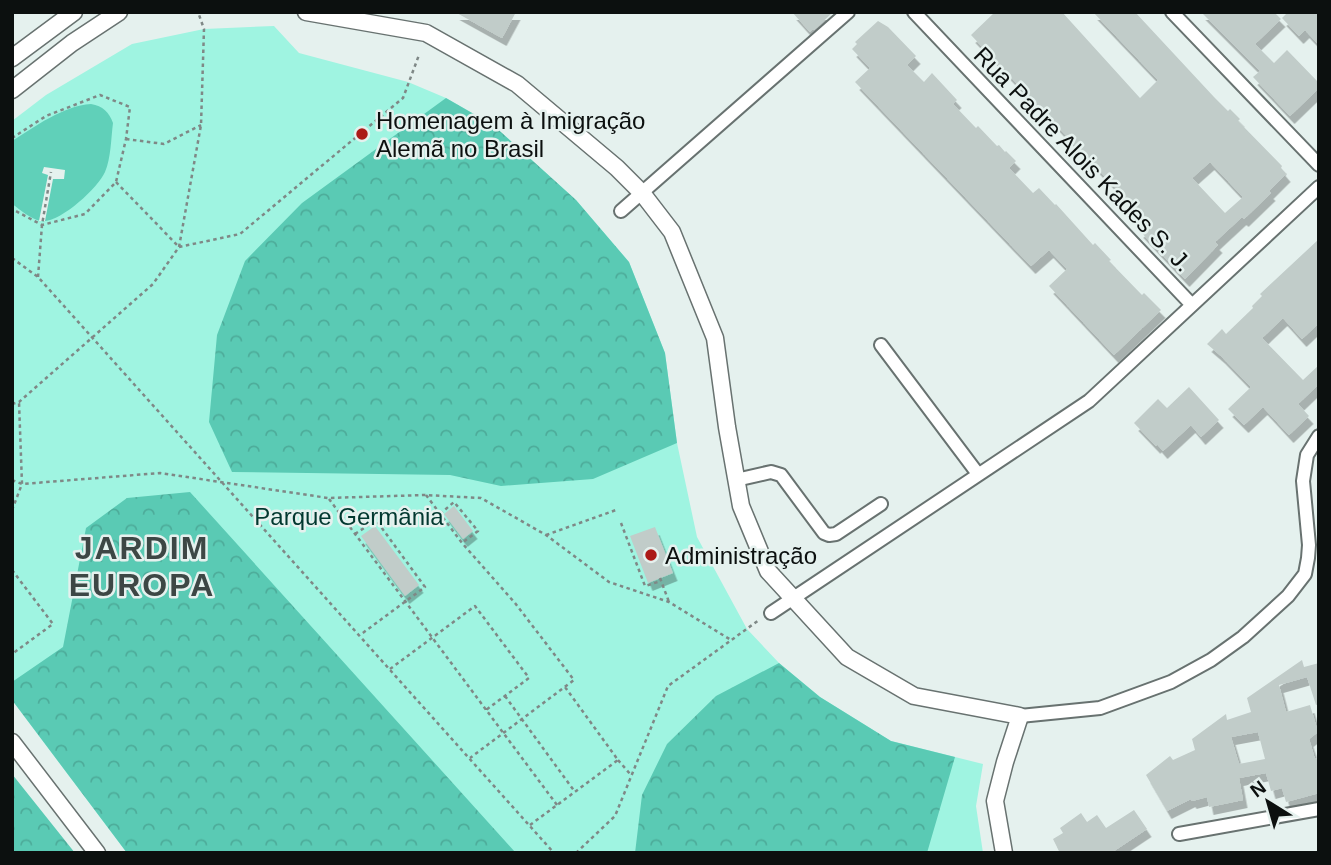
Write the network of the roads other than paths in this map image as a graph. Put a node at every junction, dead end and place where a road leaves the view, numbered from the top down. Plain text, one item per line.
1 (74, 12) edge
2 (119, 12) edge
3 (306, 12) edge
4 (848, 12) edge
5 (914, 12) edge
6 (1172, 12) edge
7 (12, 58) edge
8 (12, 90) edge
9 (1319, 165) edge
10 (1319, 187) edge
11 (642, 193) junction
12 (621, 211) dead end
13 (1192, 305) junction
14 (881, 345) dead end
15 (1319, 436) edge
16 (978, 474) junction
17 (736, 480) junction
18 (881, 504) dead end
19 (793, 598) junction
20 (771, 612) road end
21 (1020, 716) junction
22 (12, 742) edge
23 (1319, 809) edge
24 (1179, 834) dead end
25 (97, 853) edge
26 (1004, 853) edge

1 - 7 street
2 - 8 street
3 - 11 street
4 - 11 street
5 - 13 street, Rua Padre Alois Kades S. J.
6 - 9 street
10 - 13 street
11 - 12 street
11 - 17 street
13 - 16 street
14 - 16 street
15 - 21 street
16 - 19 street
17 - 18 street
17 - 19 street
19 - 20 street
19 - 21 street
21 - 26 street
22 - 25 street
23 - 24 street

